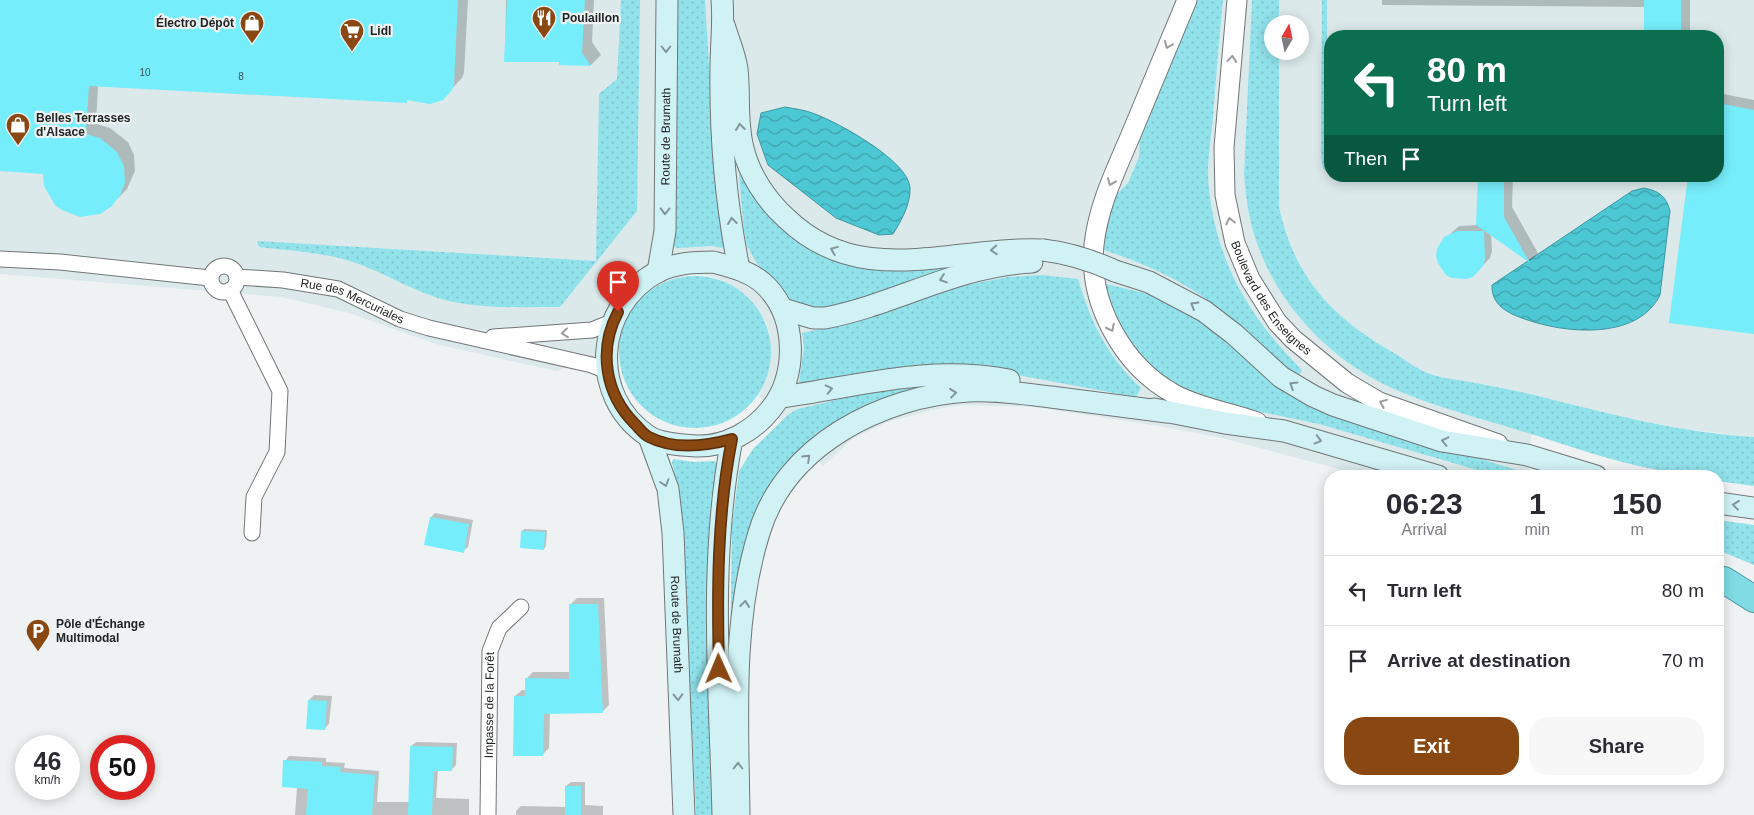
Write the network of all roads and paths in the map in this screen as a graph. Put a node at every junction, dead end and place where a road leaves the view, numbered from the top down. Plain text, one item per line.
1 (666, 0) edge
2 (722, 0) edge
3 (1187, 0) edge
4 (1237, 0) edge
5 (724, 25) junction
6 (1043, 256) junction
7 (0, 259) edge
8 (740, 269) junction
9 (658, 272) junction
10 (210, 278) junction
11 (233, 284) junction
12 (783, 309) junction
13 (612, 322) junction
14 (464, 336) junction
15 (607, 371) junction
16 (781, 397) junction
17 (1168, 412) junction
18 (1284, 431) junction
19 (649, 437) junction
20 (732, 439) junction
21 (1527, 455) junction
22 (1417, 470) edge
23 (1576, 470) edge
24 (1724, 504) edge
25 (1754, 508) edge
26 (252, 533) dead end
27 (1724, 581) edge
28 (1754, 599) edge
29 (521, 607) dead end
30 (488, 815) edge
31 (684, 815) edge
32 (723, 815) edge
33 (739, 815) edge

1 -> 9 main road, Route de Brumath
2 - 5 main road
3 -> 18 street
21 -> 4 street, Boulevard des Enseignes
6 -> 5 main road
8 -> 5 main road
6 -> 12 main road
21 -> 6 main road, bridge
7 - 10 street
8 - 9 main road
8 - 12 main road
9 - 13 main road
10 - 11 street
10 - 11 street
11 - 14 street, Rue des Mercuriales
11 - 26 street
12 - 16 main road
13 -> 14 street, Rue des Mercuriales
13 - 15 main road
14 - 15 street, Rue des Mercuriales
15 - 19 main road
16 -> 17 main road
16 - 20 main road
17 - 18 main road
33 -> 17 main road
18 -> 22 main road
19 - 20 main road
19 -> 31 main road, Route de Brumath
20 - 32 main road
21 - 23 main road
25 -> 24 main road
27 - 28 highway
29 - 30 street, Impasse de la Forêt

